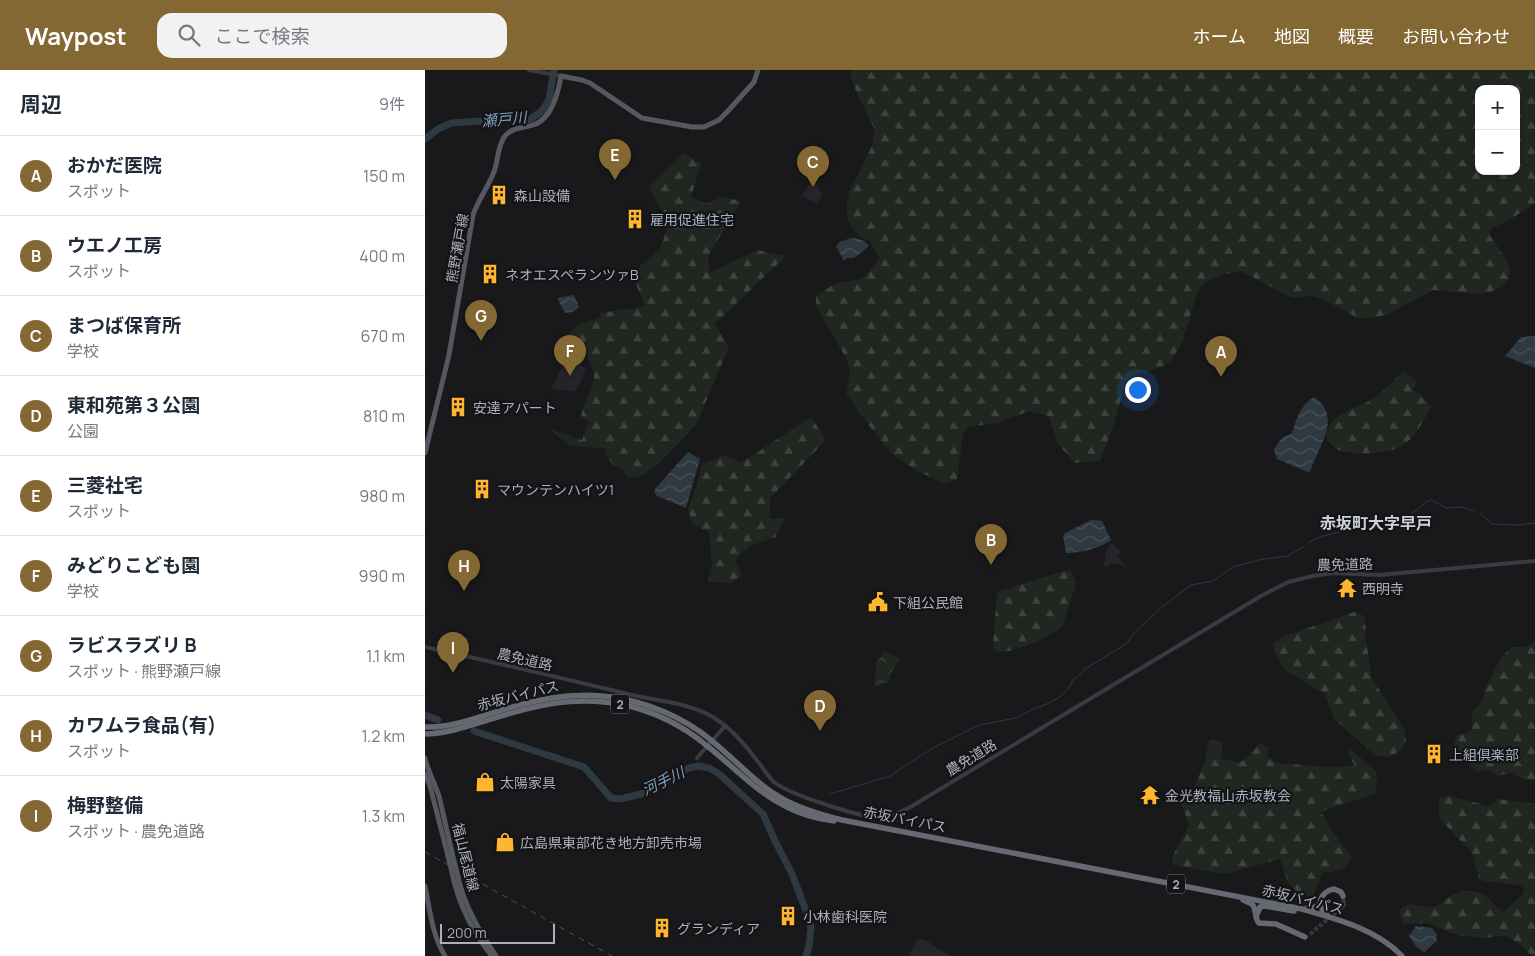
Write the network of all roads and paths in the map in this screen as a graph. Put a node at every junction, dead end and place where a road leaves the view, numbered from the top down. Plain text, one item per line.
1 (529, 70) edge
2 (758, 70) edge
3 (559, 76) junction
4 (427, 441) edge
5 (425, 453) edge
6 (1535, 561) edge
7 (425, 647) edge
8 (725, 726) junction
9 (425, 727) edge
10 (425, 734) edge
11 (709, 743) junction
12 (425, 758) edge
13 (697, 758) dead end
14 (425, 774) edge
15 (967, 845) junction
16 (425, 886) edge
17 (1343, 896) joint
18 (1241, 899) junction
19 (1259, 900) junction
20 (1320, 904) junction
21 (1341, 909) tunnel mouth
22 (1301, 911) junction
23 (1256, 917) junction
24 (1333, 918) junction
25 (1308, 936) dead end
26 (1378, 940) junction
27 (1399, 955) edge
28 (445, 956) edge
29 (492, 956) edge
30 (496, 956) edge

1 - 3 street
2 - 3 main road
3 - 4 main road, 熊野瀬戸線
4 - 5 main road, 熊野瀬戸線
6 - 8 street, 農免道路
7 - 8 street, 農免道路
8 - 11 street
9 - 11 highway, 赤坂バイパス / 2
10 - 11 highway, 赤坂バイパス / 2
11 - 13 street
11 - 15 highway, 赤坂バイパス / 2
12 - 30 main road, 福山尾道線, bridge
14 - 29 main road, 福山尾道線, bridge
15 - 18 highway, 赤坂バイパス / 2
15 - 19 highway, 赤坂バイパス / 2
16 - 28 main road
17 - 20 highway
17 - 21 street
18 - 22 highway, 赤坂バイパス / 2
18 - 23 highway
19 - 20 highway
19 - 24 highway, 赤坂バイパス / 2
20 - 24 highway
22 - 23 highway
22 - 26 highway, 赤坂バイパス / 2
23 - 25 highway
24 - 26 highway, 赤坂バイパス / 2
26 - 27 highway, 赤坂バイパス / 2

